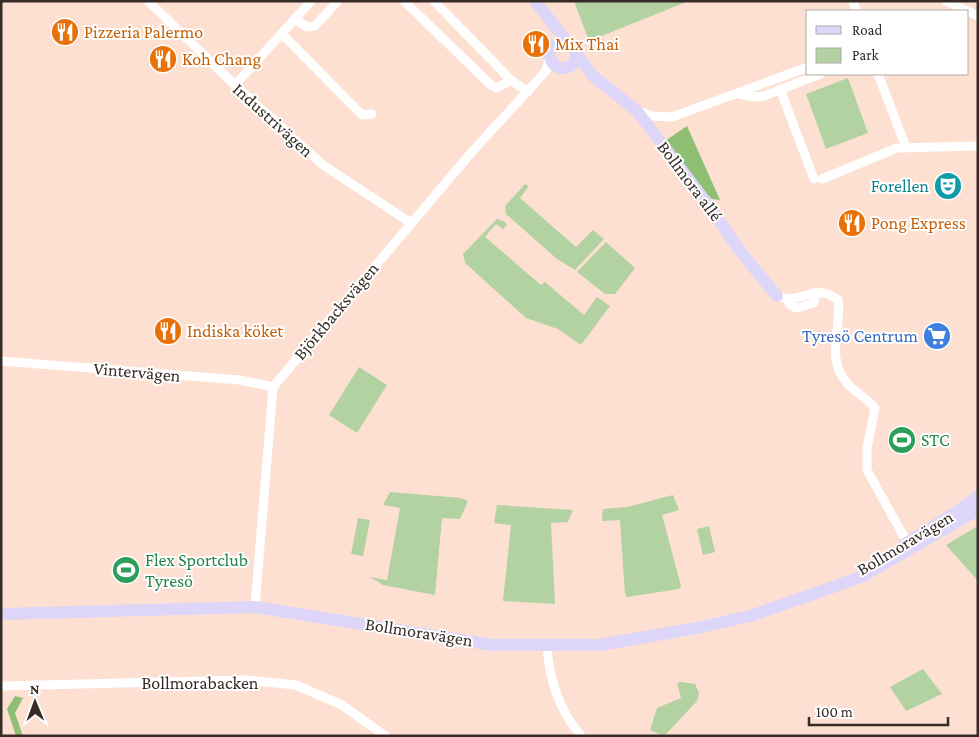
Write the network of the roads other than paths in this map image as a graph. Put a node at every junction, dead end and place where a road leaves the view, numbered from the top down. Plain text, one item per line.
1 (148, 1) edge
2 (311, 1) edge
3 (338, 1) edge
4 (404, 1) edge
5 (434, 1) edge
6 (535, 1) edge
7 (946, 1) edge
8 (965, 10) edge
9 (296, 20) junction
10 (550, 22) junction
11 (284, 34) junction
12 (568, 43) junction
13 (576, 54) junction
14 (554, 61) junction
15 (806, 68) edge
16 (817, 75) edge
17 (878, 75) edge
18 (593, 76) junction
19 (511, 80) junction
20 (235, 85) junction
21 (780, 89) junction
22 (528, 92) junction
23 (739, 94) junction
24 (637, 111) junction
25 (372, 114) dead end
26 (978, 146) edge
27 (906, 147) junction
28 (411, 223) junction
29 (782, 298) joint
30 (1, 361) edge
31 (272, 387) junction
32 (978, 496) edge
33 (978, 510) edge
34 (909, 546) junction
35 (255, 607) junction
36 (1, 614) edge
37 (547, 646) junction
38 (1, 686) edge
39 (385, 736) edge
40 (581, 736) edge

1 - 20 street, Industrivägen
2 - 9 street
3 - 9 street
4 - 19 street
5 - 19 street
6 - 10 street, Bollmora allé
7 - 8 street
9 - 11 street
10 - 12 street, Bollmora allé
10 - 14 street
11 - 20 street
11 - 25 street
12 - 13 street, Bollmora allé
12 - 14 street
13 - 14 street
13 - 18 street, Bollmora allé
14 - 18 street, Bollmora allé
14 - 22 street, Björkbacksvägen
15 - 23 street
16 - 21 street
17 - 27 street
18 - 24 street, Bollmora allé
19 - 22 street
20 - 28 street, Industrivägen
21 - 23 street
21 - 27 street
22 - 28 street, Björkbacksvägen
23 - 24 street
24 - 29 street, Bollmora allé
26 - 27 street
28 - 31 street, Björkbacksvägen
29 - 34 street
30 - 31 street, Vintervägen
31 - 35 street
32 - 34 street, Bollmoravägen
33 - 34 street, Bollmoravägen
34 - 37 street, Bollmoravägen
35 - 36 street, Bollmoravägen
35 - 37 street, Bollmoravägen
37 - 40 street
38 - 39 street, Bollmorabacken

